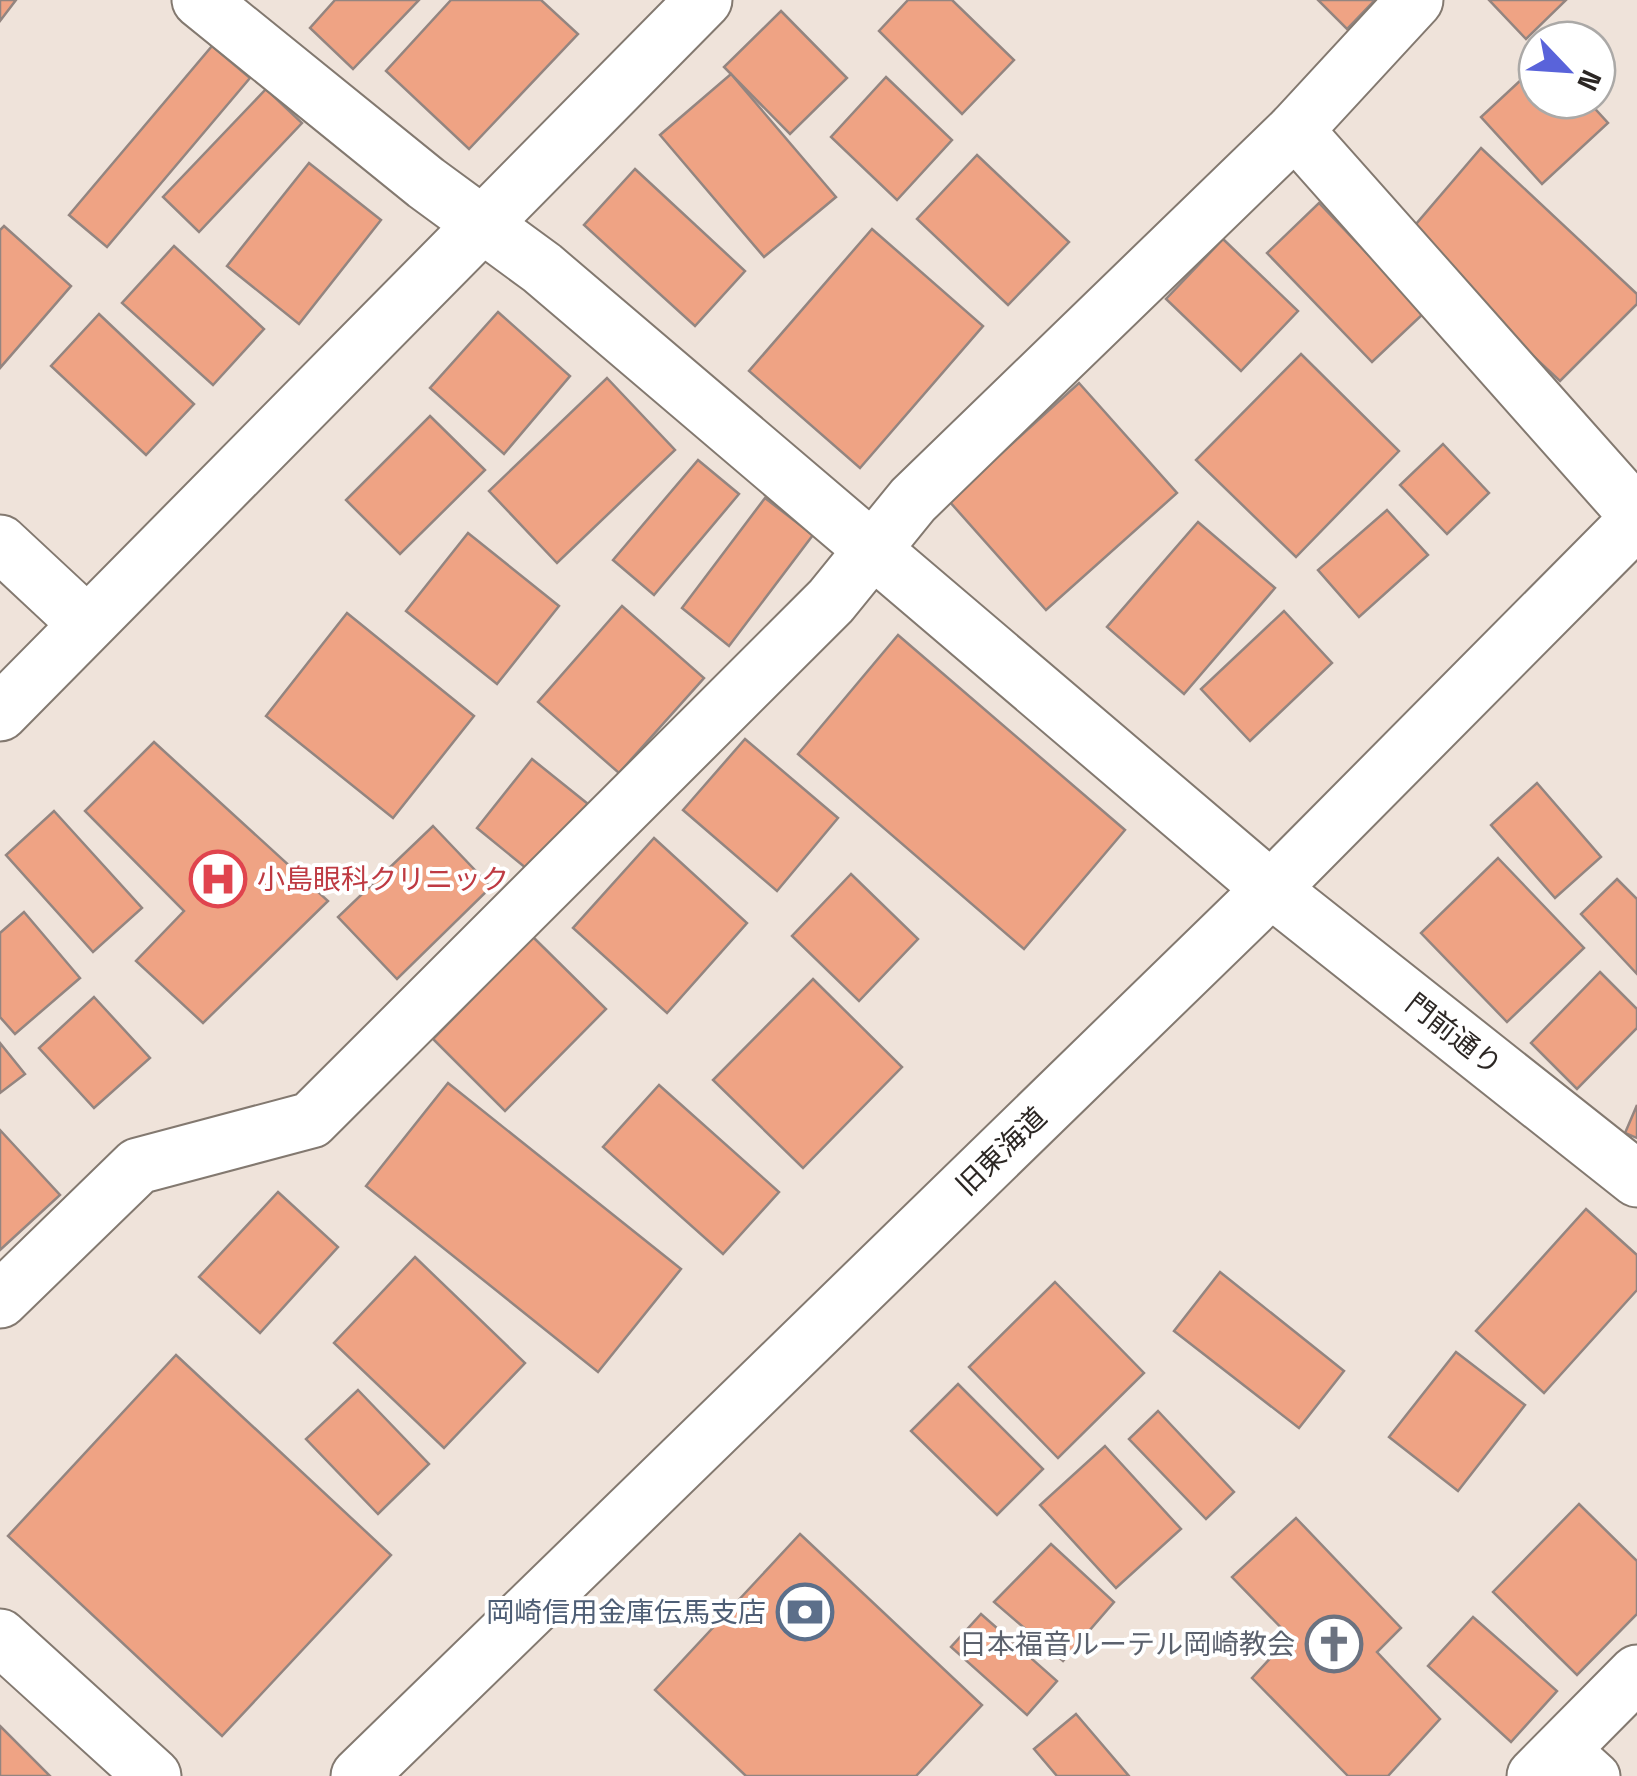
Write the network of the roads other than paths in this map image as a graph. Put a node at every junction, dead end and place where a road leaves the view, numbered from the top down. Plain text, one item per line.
1 (200, 0) edge
2 (704, 0) edge
3 (1415, 0) edge
4 (1296, 130) junction
5 (482, 224) junction
6 (1637, 518) edge
7 (0, 543) edge
8 (872, 550) junction
9 (87, 624) junction
10 (0, 713) edge
11 (1271, 889) junction
12 (1637, 1179) edge
13 (0, 1300) edge
14 (0, 1637) edge
15 (1637, 1672) edge
16 (1565, 1766) edge
17 (153, 1776) edge
18 (360, 1776) edge

1 - 5 street, 門前通り
2 - 5 street
3 - 4 street
4 - 6 street
4 - 8 street
5 - 8 street, 門前通り
5 - 9 street
6 - 11 street, 旧東海道
7 - 9 street
8 - 11 street, 門前通り
8 - 13 street
9 - 10 street
11 - 12 street, 門前通り
11 - 18 street, 旧東海道
14 - 17 street
15 - 16 street

